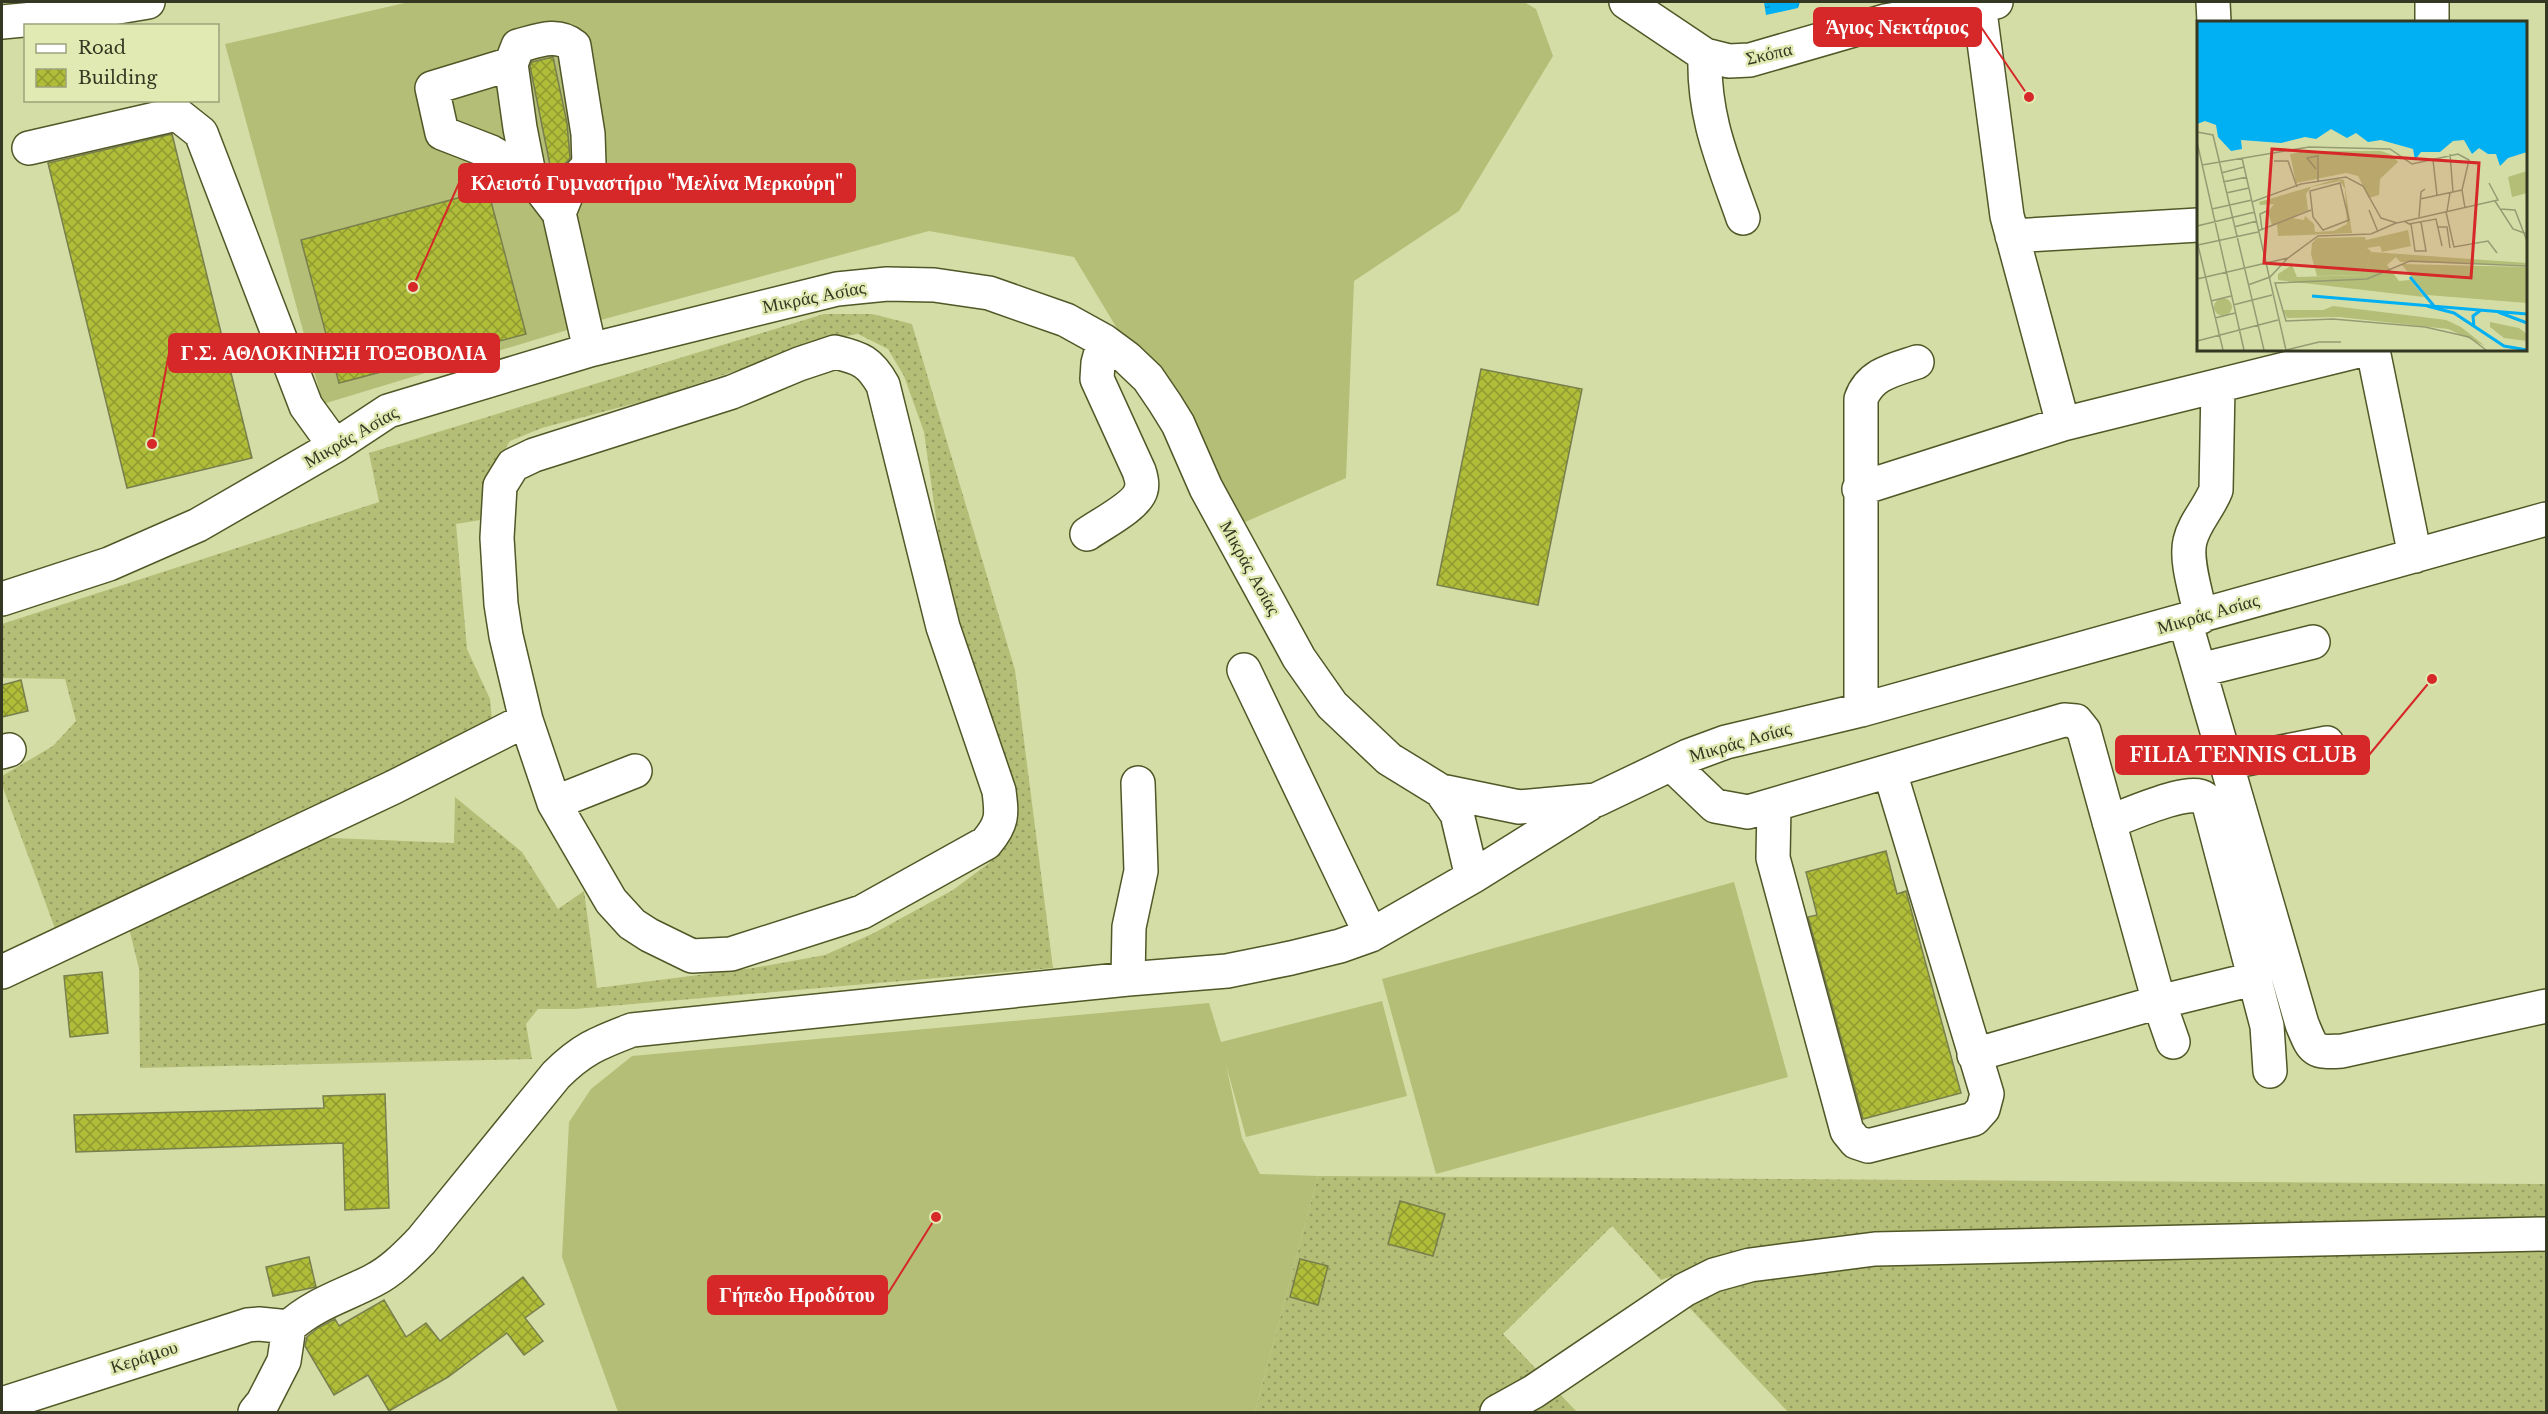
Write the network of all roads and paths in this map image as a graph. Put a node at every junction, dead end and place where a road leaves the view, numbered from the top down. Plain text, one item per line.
1 (148, 2) edge
2 (1626, 2) edge
3 (2213, 2) edge
4 (2432, 2) edge
5 (1987, 3) edge
6 (2214, 21) edge
7 (2432, 21) edge
8 (2, 22) edge
9 (1705, 55) junction
10 (511, 64) junction
11 (29, 148) dead end
12 (529, 174) junction
13 (559, 213) junction
14 (1743, 218) dead end
15 (2197, 225) edge
16 (2012, 236) junction
17 (1104, 341) junction
18 (590, 350) junction
19 (2353, 351) edge
20 (2373, 351) edge
21 (1917, 362) dead end
22 (2258, 362) edge
23 (2218, 386) junction
24 (2063, 424) junction
25 (335, 446) junction
26 (1859, 489) junction
27 (2547, 519) edge
28 (1087, 534) dead end
29 (2415, 556) junction
30 (2, 599) edge
31 (2193, 619) junction
32 (2313, 642) dead end
33 (1244, 670) dead end
34 (2200, 670) junction
35 (1861, 710) junction
36 (526, 720) junction
37 (2327, 743) dead end
38 (2226, 763) junction
39 (1671, 764) junction
40 (635, 771) dead end
41 (1890, 772) junction
42 (1138, 783) dead end
43 (1441, 791) junction
44 (1596, 800) junction
45 (554, 803) junction
46 (1774, 805) junction
47 (2109, 822) junction
48 (1473, 877) junction
49 (1371, 935) junction
50 (2, 972) edge
51 (1128, 979) junction
52 (2253, 980) junction
53 (2159, 1002) junction
54 (2547, 1006) edge
55 (2173, 1042) dead end
56 (1974, 1054) junction
57 (2270, 1071) dead end
58 (2547, 1234) edge
59 (289, 1327) junction
60 (2, 1404) edge
61 (255, 1413) edge
62 (1497, 1413) edge

1 - 8 street
2 - 9 street, Σκόπα
3 - 6 street
4 - 7 street
5 - 9 street, Σκόπα
5 - 16 street
9 - 14 street
10 - 12 street
10 - 12 street
10 - 13 street
11 - 25 street
12 - 13 street
13 - 18 street
15 - 16 street
16 - 24 street
17 - 18 street, Μικράς Ασίας
17 - 28 street
17 - 43 street, Μικράς Ασίας
18 - 25 street, Μικράς Ασίας
19 - 22 street
20 - 29 street
21 - 26 street
22 - 23 street
23 - 24 street
23 - 31 street
24 - 26 street
25 - 30 street, Μικράς Ασίας
26 - 35 street
27 - 29 street, Μικράς Ασίας
29 - 31 street, Μικράς Ασίας
31 - 34 street
31 - 35 street, Μικράς Ασίας
32 - 34 street
33 - 49 street
34 - 38 street
35 - 39 street, Μικράς Ασίας
36 - 45 street
36 - 45 street
36 - 50 street
37 - 38 street
38 - 54 street
39 - 44 street, Μικράς Ασίας
39 - 46 street
40 - 45 street
41 - 46 street
41 - 47 street
41 - 56 street
42 - 51 street
43 - 44 street, Μικράς Ασίας
43 - 48 street
44 - 48 street
46 - 56 street
47 - 52 street
47 - 53 street
48 - 49 street
49 - 51 street
51 - 59 street
52 - 53 street
52 - 57 street
53 - 55 street
53 - 56 street
58 - 62 street
59 - 60 street, Κεράμου
59 - 61 street

